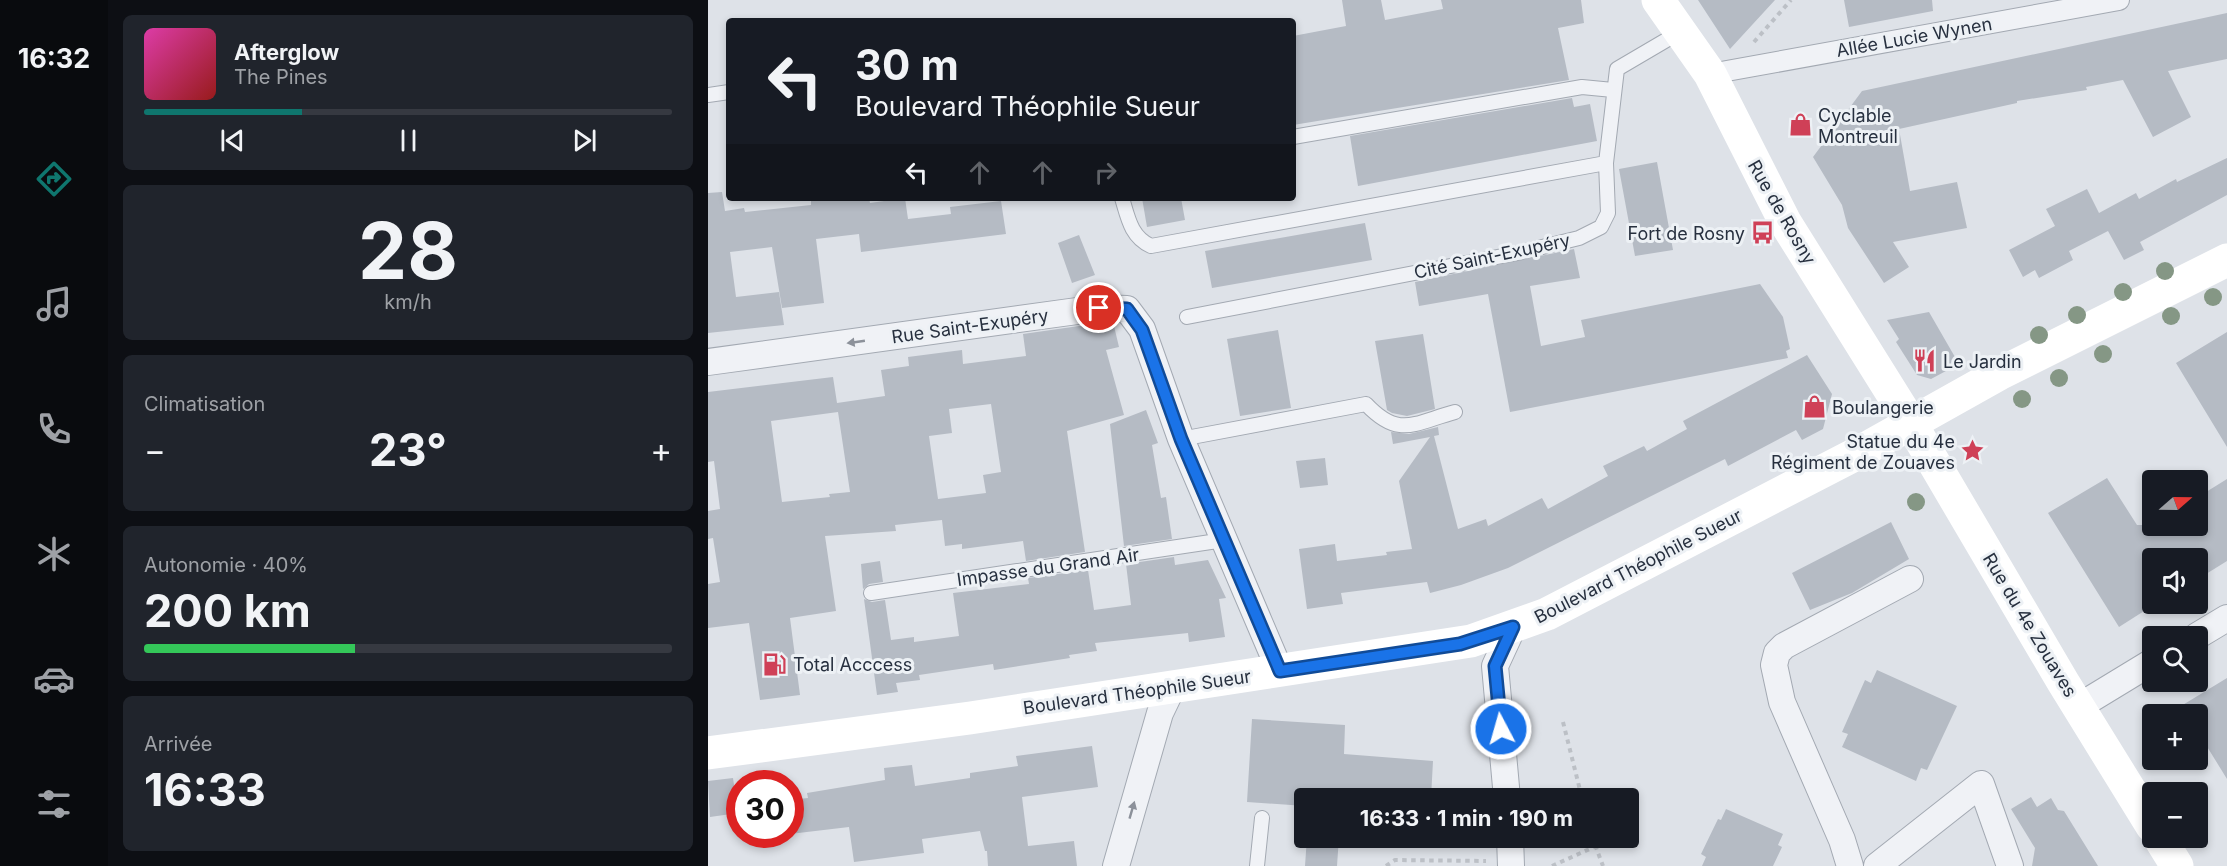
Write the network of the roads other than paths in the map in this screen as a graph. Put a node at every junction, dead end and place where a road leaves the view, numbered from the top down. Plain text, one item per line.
1 (1658, 0) edge
2 (2119, 0) edge
3 (1680, 32) junction
4 (1710, 74) junction
5 (1613, 90) junction
6 (726, 92) edge
7 (708, 95) edge
8 (1296, 136) edge
9 (1606, 163) junction
10 (1123, 201) edge
11 (2227, 260) edge
12 (1186, 317) dead end
13 (708, 362) edge
14 (1455, 412) dead end
15 (1910, 422) junction
16 (1181, 439) junction
17 (1224, 540) junction
18 (1910, 579) dead end
19 (872, 593) dead end
20 (2227, 618) edge
21 (1513, 627) junction
22 (2208, 629) edge
23 (2142, 668) edge
24 (1280, 671) junction
25 (1173, 686) junction
26 (2078, 706) junction
27 (708, 753) edge
28 (1506, 788) edge
29 (2142, 810) edge
30 (1262, 818) dead end
31 (2166, 848) edge
32 (1116, 866) edge
33 (1257, 866) edge
34 (1850, 866) edge
35 (1877, 866) edge
36 (2010, 866) edge
37 (2177, 866) edge

1 - 3 main road, Rue de Rosny
2 - 4 street, Allée Lucie Wynen
3 - 4 main road, Rue de Rosny
3 - 5 lane, Cité Saint-Exupéry
4 - 15 main road, Rue de Rosny
5 - 8 lane
5 - 9 lane, Cité Saint-Exupéry
6 - 7 lane
9 - 10 lane
9 - 12 lane, Cité Saint-Exupéry
11 - 15 main road, Boulevard Théophile Sueur
16 -> 13 street, Rue Saint-Exupéry
14 - 16 lane
15 - 21 main road, Boulevard Théophile Sueur
15 - 26 main road, Rue du 4e Zouaves
16 - 17 street, Rue Saint-Exupéry
17 - 19 lane, Impasse du Grand Air
17 - 24 street, Rue Saint-Exupéry
18 - 34 street
20 - 22 street
21 - 24 main road, Boulevard Théophile Sueur
21 - 28 street
23 - 26 street
24 - 25 main road, Boulevard Théophile Sueur
25 - 27 main road, Boulevard Théophile Sueur
32 -> 25 street
26 - 29 main road, Rue du 4e Zouaves
30 - 33 lane
31 - 37 main road
35 - 36 street

